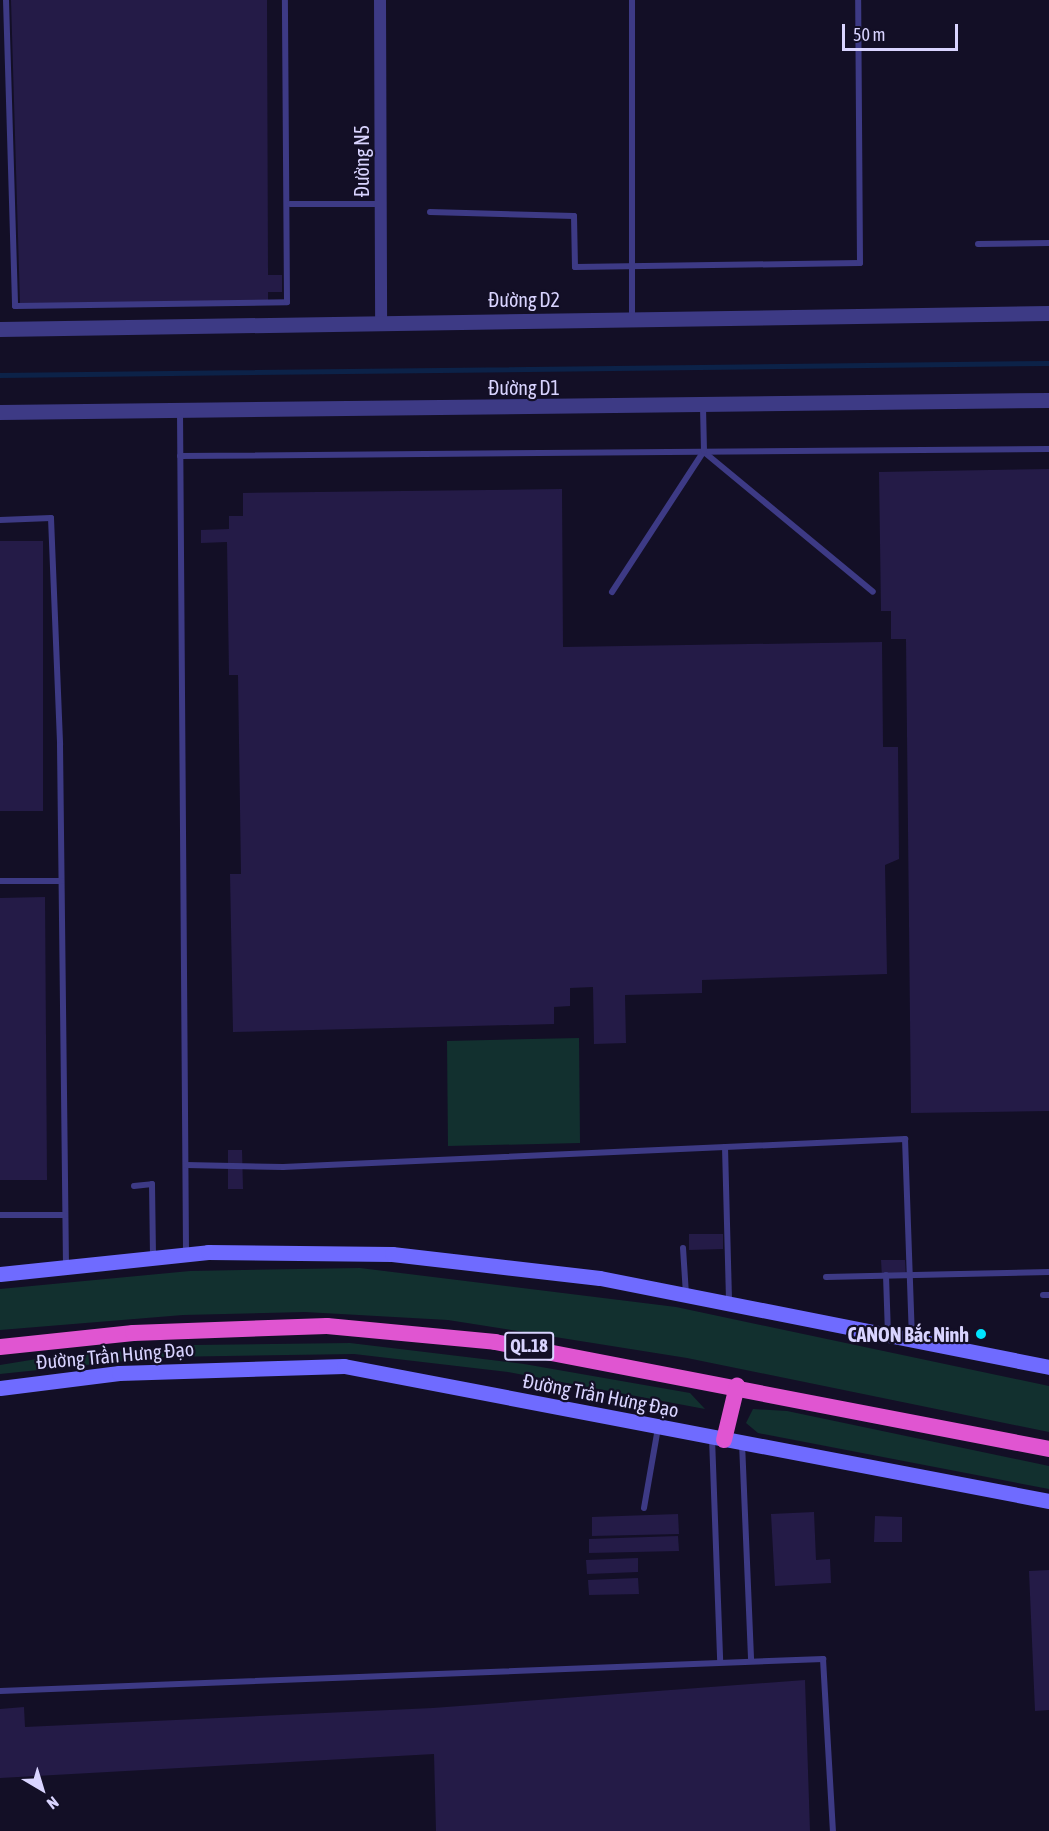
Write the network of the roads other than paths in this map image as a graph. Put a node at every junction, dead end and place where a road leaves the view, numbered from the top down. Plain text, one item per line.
1 (6, 0) edge
2 (285, 0) edge
3 (380, 0) edge
4 (632, 0) edge
5 (858, 0) edge
6 (290, 204) junction
7 (380, 204) junction
8 (430, 212) dead end
9 (1049, 243) edge
10 (978, 244) dead end
11 (632, 267) junction
12 (1049, 313) edge
13 (632, 319) junction
14 (381, 321) junction
15 (0, 329) edge
16 (1049, 400) edge
17 (180, 408) junction
18 (703, 408) junction
19 (0, 412) edge
20 (1049, 449) edge
21 (704, 452) junction
22 (180, 456) junction
23 (0, 520) edge
24 (612, 592) dead end
25 (873, 592) dead end
26 (0, 880) edge
27 (61, 881) junction
28 (725, 1148) junction
29 (186, 1165) junction
30 (135, 1186) dead end
31 (0, 1215) edge
32 (65, 1215) junction
33 (682, 1248) dead end
34 (186, 1254) junction
35 (153, 1257) junction
36 (66, 1265) junction
37 (1049, 1272) edge
38 (0, 1274) edge
39 (886, 1275) junction
40 (910, 1275) junction
41 (826, 1277) dead end
42 (686, 1294) junction
43 (729, 1303) junction
44 (888, 1334) junction
45 (912, 1339) junction
46 (0, 1347) edge
47 (1049, 1367) edge
48 (737, 1386) junction
49 (0, 1388) edge
50 (658, 1428) junction
51 (718, 1439) junction
52 (742, 1443) junction
53 (1049, 1449) edge
54 (1049, 1501) edge
55 (644, 1508) dead end
56 (751, 1660) junction
57 (720, 1661) junction
58 (0, 1691) edge
59 (832, 1831) edge

1 - 6 lane
2 - 6 lane
3 - 7 street, Đường N5
4 - 11 lane
5 - 11 lane
6 - 7 lane
7 - 14 street, Đường N5
8 - 11 lane
9 - 10 lane
11 - 13 lane
12 - 13 street, Đường D2
13 - 14 street, Đường D2
14 - 15 street, Đường D2
16 - 18 street, Đường D1
17 - 18 street, Đường D1
17 - 19 street, Đường D1
17 - 22 lane
18 - 21 lane
20 - 21 lane
21 - 22 lane
21 - 24 lane
21 - 25 lane
22 - 29 lane
23 - 27 lane
26 - 27 lane
27 - 32 lane
28 - 29 lane
28 - 40 lane
28 - 43 lane
29 - 34 lane
30 - 35 lane
31 - 32 lane
32 - 36 lane
33 - 42 lane
34 - 35 main road
34 - 42 main road
35 - 36 main road
36 - 38 main road
37 - 40 lane
39 - 40 lane
39 - 41 lane
39 - 44 lane
40 - 45 lane
42 - 43 main road
43 - 44 main road
44 - 45 main road
45 - 47 main road
46 - 48 highway, Đường Trần Hưng Đạo / QL.18
48 - 51 highway
48 - 53 highway, Đường Trần Hưng Đạo / QL.18
49 - 50 main road, Đường Trần Hưng Đạo
50 - 51 main road, Đường Trần Hưng Đạo
50 - 55 lane
51 - 52 main road, Đường Trần Hưng Đạo
51 - 57 lane
52 - 54 main road, Đường Trần Hưng Đạo
52 - 56 lane
56 - 57 lane
56 - 59 lane
57 - 58 lane

